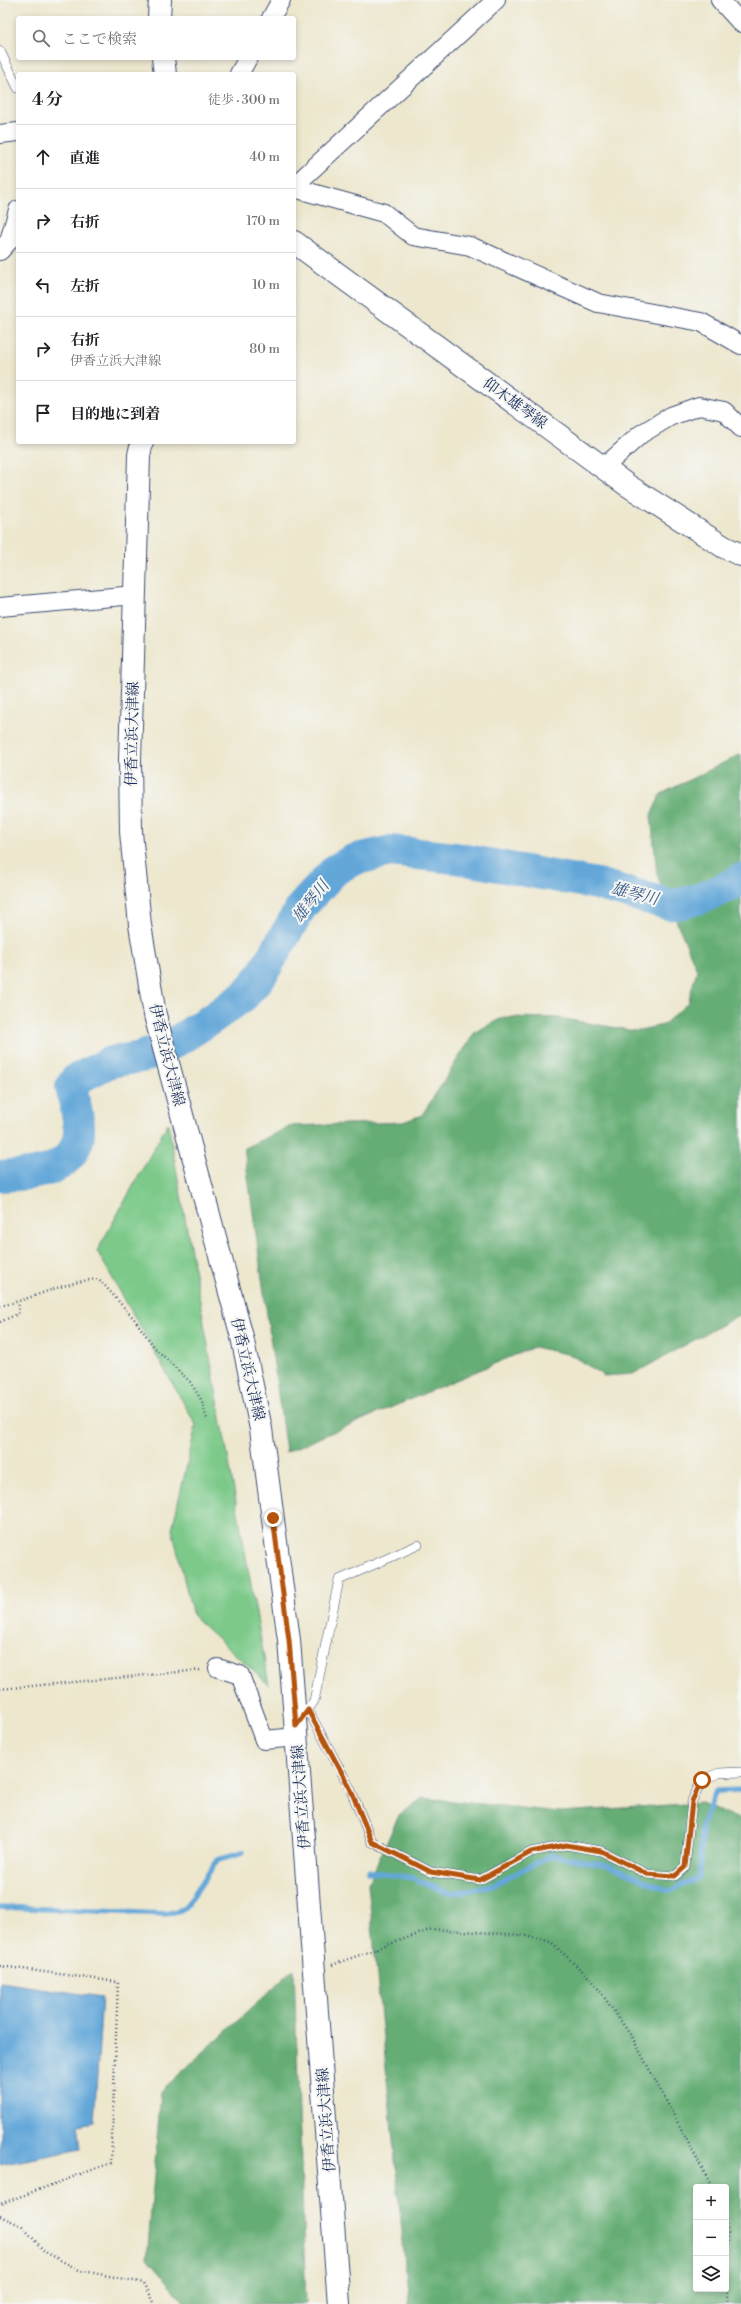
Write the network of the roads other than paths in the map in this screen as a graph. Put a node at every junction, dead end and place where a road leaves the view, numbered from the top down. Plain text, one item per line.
1 (160, 0) edge
2 (281, 0) edge
3 (496, 0) edge
4 (720, 0) edge
5 (159, 16) edge
6 (272, 16) edge
7 (741, 24) edge
8 (0, 51) edge
9 (163, 60) edge
10 (247, 60) edge
11 (165, 72) edge
12 (240, 72) edge
13 (16, 84) edge
14 (16, 132) edge
15 (0, 134) edge
16 (296, 185) edge
17 (296, 188) edge
18 (16, 217) edge
19 (296, 243) edge
20 (0, 250) edge
21 (741, 345) edge
22 (741, 428) edge
23 (142, 444) edge
24 (602, 468) junction
25 (741, 556) edge
26 (135, 595) junction
27 (0, 606) edge
28 (418, 1545) dead end
29 (218, 1668) road end
30 (300, 1724) junction
31 (741, 1772) edge
32 (339, 2304) edge

1 - 5 main road
2 - 6 street
3 - 16 street
4 - 7 street
8 - 13 lane
9 - 11 main road
10 - 12 street
14 - 15 street
17 - 21 street
18 - 20 street
19 - 24 main road, 仰木雄琴線
22 - 24 street
23 - 26 main road, 伊香立浜大津線
24 - 25 main road, 仰木雄琴線
26 - 27 street
26 - 30 main road, 伊香立浜大津線
28 - 30 lane
29 - 30 street
30 - 31 lane
30 - 32 main road, 伊香立浜大津線

